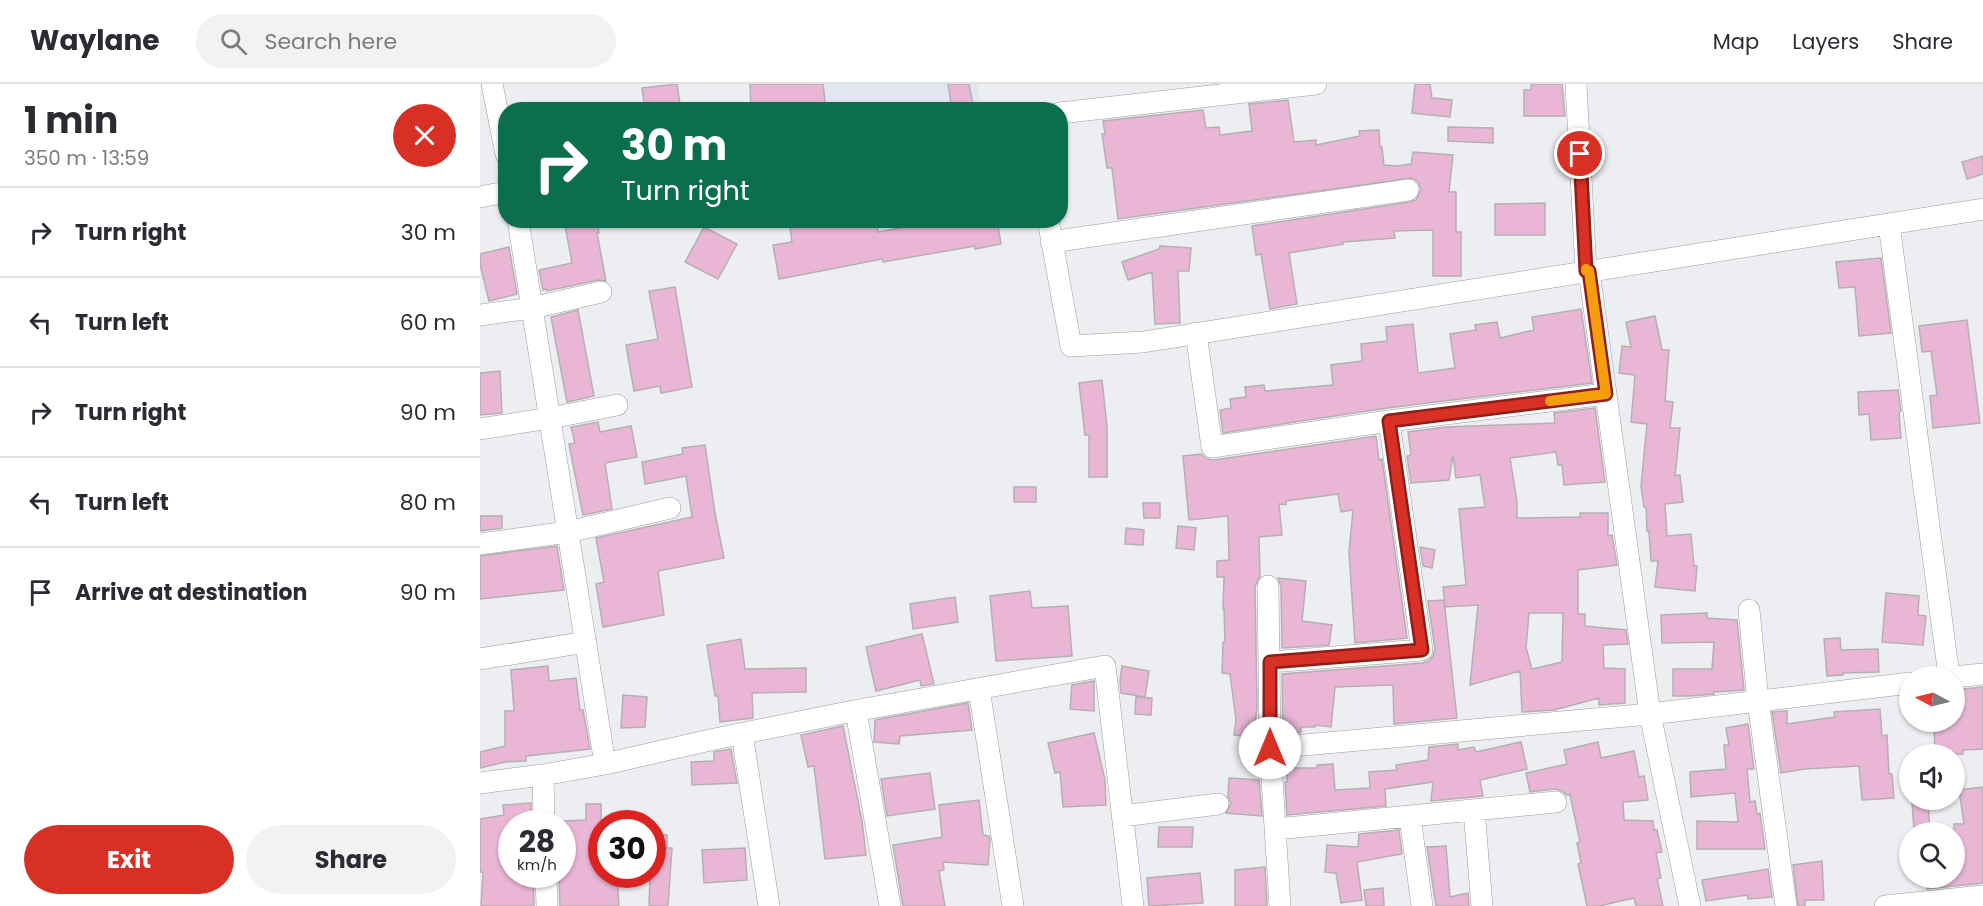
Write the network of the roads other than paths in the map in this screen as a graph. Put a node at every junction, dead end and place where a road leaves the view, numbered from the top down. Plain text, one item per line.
1 (492, 84) edge
2 (1316, 84) edge
3 (1576, 84) edge
4 (1213, 90) edge
5 (1068, 112) edge
6 (498, 114) edge
7 (1408, 190) dead end
8 (498, 193) edge
9 (480, 196) edge
10 (1983, 209) edge
11 (1889, 224) junction
12 (519, 228) edge
13 (1049, 228) edge
14 (1051, 242) junction
15 (1588, 271) junction
16 (601, 292) dead end
17 (532, 308) junction
18 (480, 315) edge
19 (1196, 333) junction
20 (1606, 394) junction
21 (617, 405) dead end
22 (550, 418) junction
23 (1389, 421) junction
24 (480, 429) edge
25 (670, 508) dead end
26 (568, 532) junction
27 (480, 544) edge
28 (1268, 586) dead end
29 (1749, 610) dead end
30 (586, 642) junction
31 (480, 658) edge
32 (1270, 662) junction
33 (1948, 666) edge
34 (1983, 674) edge
35 (1965, 676) edge
36 (1899, 684) edge
37 (979, 689) junction
38 (1758, 701) junction
39 (856, 711) junction
40 (1650, 714) junction
41 (742, 734) junction
42 (1270, 748) junction
43 (605, 764) junction
44 (543, 775) junction
45 (480, 783) edge
46 (1556, 802) dead end
47 (1218, 804) dead end
48 (544, 810) edge
49 (1474, 810) junction
50 (1122, 816) junction
51 (1410, 817) junction
52 (1276, 829) junction
53 (546, 888) edge
54 (1983, 896) edge
55 (546, 906) edge
56 (769, 906) edge
57 (890, 906) edge
58 (1013, 906) edge
59 (1133, 906) edge
60 (1280, 906) edge
61 (1422, 906) edge
62 (1482, 906) edge
63 (1690, 906) edge
64 (1786, 906) edge
65 (1885, 906) edge

1 - 6 street
2 - 4 street
3 - 15 street
4 - 5 street
7 - 14 street
8 - 9 street
10 - 11 street
11 - 15 street
11 - 33 street
12 - 17 street
13 - 14 street
14 - 19 street
15 - 19 street
15 - 20 street
16 - 17 street
17 - 18 street
17 - 22 street
19 - 23 street
20 - 23 street
20 - 40 street
21 - 22 street
22 - 24 street
22 - 26 street
23 - 32 street
25 - 26 street
26 - 27 street
26 - 30 street
28 - 32 street
29 - 38 street
30 - 31 street
30 - 43 street
32 - 42 street
34 - 35 street
36 - 38 street
37 - 39 street
37 - 50 street
37 - 58 street
38 - 40 street
38 - 64 street
39 - 41 street
39 - 57 street
40 - 42 street
40 - 63 street
41 - 43 street
41 - 56 street
42 - 52 street
43 - 44 street
44 - 45 street
44 - 48 street
46 - 49 street
47 - 50 street
49 - 51 street
49 - 62 street
50 - 59 street
51 - 52 street
51 - 61 street
52 - 60 street
53 - 55 street
54 - 65 street

